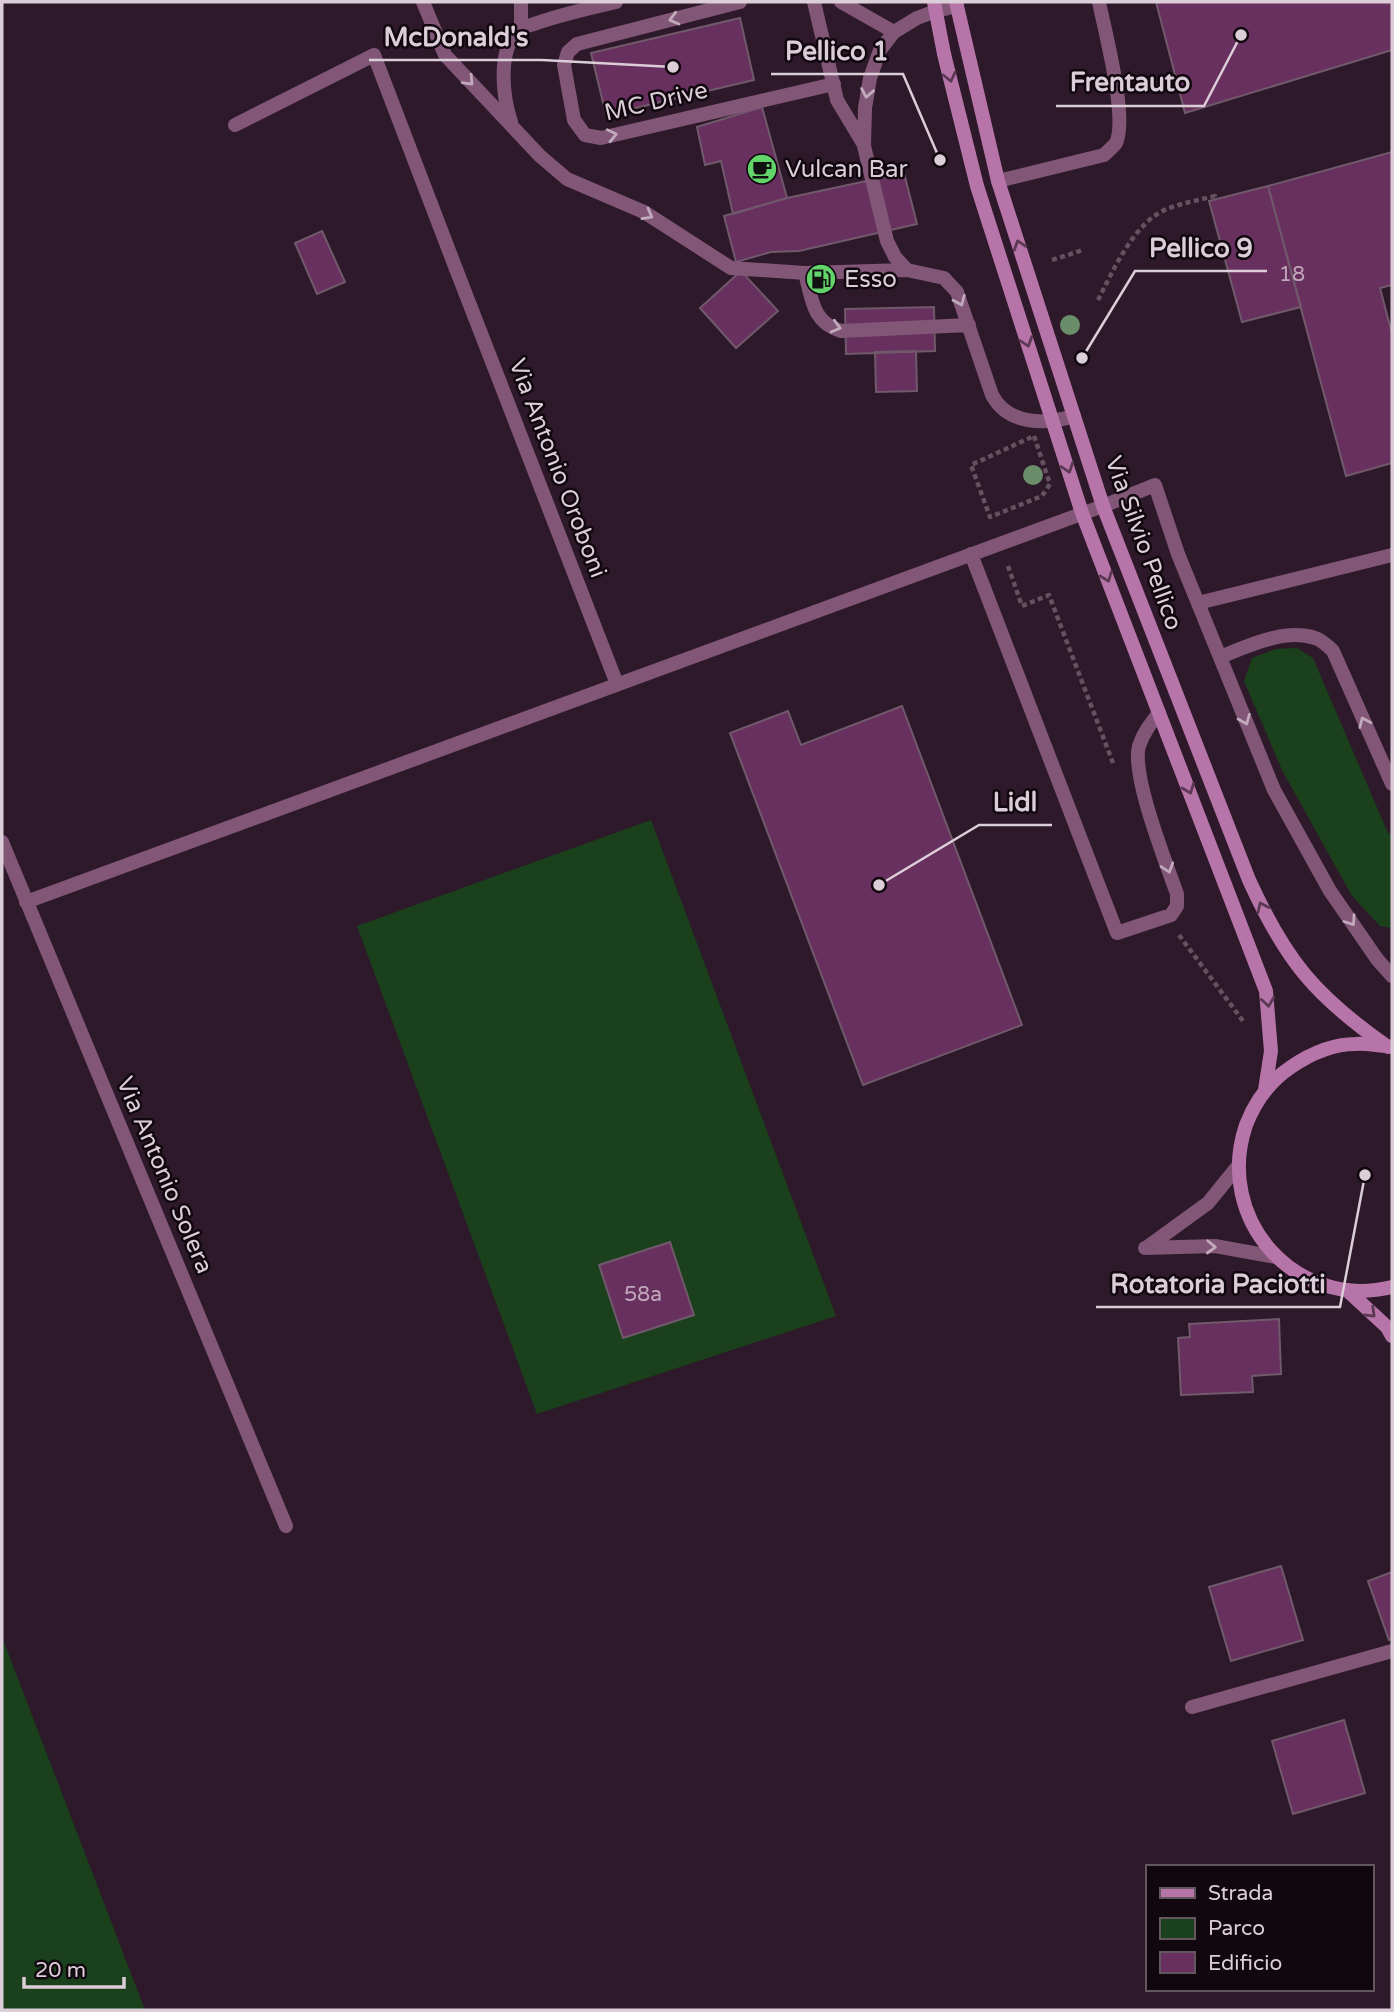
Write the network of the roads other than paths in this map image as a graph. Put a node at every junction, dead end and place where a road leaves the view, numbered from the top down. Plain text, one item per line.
1 (423, 2) edge
2 (521, 2) edge
3 (616, 2) edge
4 (740, 2) edge
5 (814, 2) edge
6 (841, 2) edge
7 (1099, 2) edge
8 (956, 4) edge
9 (935, 6) edge
10 (521, 29) junction
11 (894, 32) junction
12 (834, 84) junction
13 (235, 125) dead end
14 (512, 126) junction
15 (864, 146) junction
16 (998, 181) junction
17 (906, 270) junction
18 (805, 273) junction
19 (970, 325) junction
20 (1074, 416) junction
21 (1053, 422) junction
22 (1103, 506) junction
23 (1082, 513) junction
24 (971, 554) junction
25 (1392, 555) edge
26 (1198, 603) junction
27 (1220, 657) junction
28 (617, 684) junction
29 (1159, 713) junction
30 (1392, 784) edge
31 (2, 842) edge
32 (26, 902) junction
33 (1392, 956) edge
34 (1377, 959) junction
35 (1392, 976) edge
36 (1390, 1047) edge
37 (1265, 1090) junction
38 (1238, 1166) junction
39 (1276, 1257) junction
40 (1392, 1287) edge
41 (1348, 1291) junction
42 (1392, 1336) edge
43 (286, 1525) dead end
44 (1392, 1651) edge
45 (1192, 1707) dead end

1 -> 14 street
2 - 10 street
3 - 10 street
4 -> 12 street, MC Drive
5 - 12 street
6 - 11 street
7 - 16 street
8 - 9 street
8 - 16 main road, Via Silvio Pellico
9 - 11 street
9 -> 21 main road, Via Silvio Pellico
10 - 14 street
11 -> 15 street
12 - 15 street
13 - 28 street, Via Antonio Oroboni
14 -> 18 street
15 - 17 street
20 -> 16 main road, Via Silvio Pellico
17 - 18 street
17 -> 19 street
18 -> 19 street
19 - 21 street
20 - 21 street
20 - 22 main road, Via Silvio Pellico
21 -> 23 main road, Via Silvio Pellico
22 - 23 street
22 - 26 street
36 -> 22 main road, Via Silvio Pellico
23 - 24 street
23 -> 29 main road, Via Silvio Pellico
24 - 28 street
29 -> 24 street
25 - 26 street
26 - 27 street
30 -> 27 street
27 -> 34 street
28 - 32 street
29 -> 37 main road, Via Silvio Pellico
31 - 32 street, Via Antonio Solera
32 - 43 street, Via Antonio Solera
33 - 34 street
34 - 35 street
36 - 37 main road, Via Silvio Pellico
37 - 38 main road, Via Silvio Pellico
38 - 39 main road, Via Silvio Pellico
38 -> 39 street
39 - 41 main road, Via Silvio Pellico
40 - 41 main road, Via Silvio Pellico
41 -> 42 main road, Via Silvio Pellico
44 - 45 street

